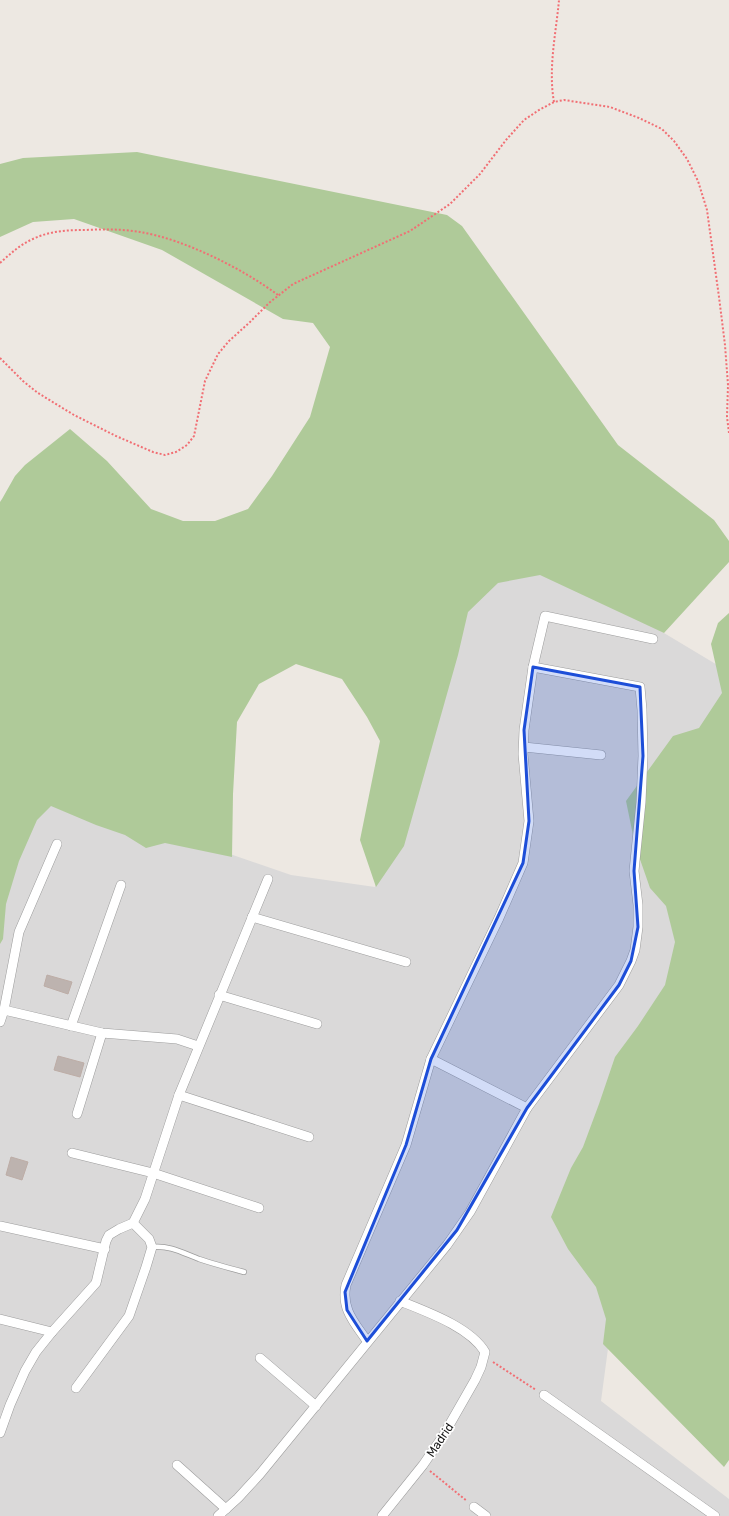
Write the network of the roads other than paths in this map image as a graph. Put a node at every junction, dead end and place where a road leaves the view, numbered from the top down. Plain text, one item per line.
1 (653, 639) dead end
2 (533, 667) junction
3 (524, 747) junction
4 (602, 755) dead end
5 (57, 844) dead end
6 (268, 879) dead end
7 (121, 886) dead end
8 (252, 917) junction
9 (406, 962) dead end
10 (219, 995) junction
11 (4, 1010) junction
12 (0, 1022) edge
13 (317, 1024) dead end
14 (71, 1026) junction
15 (102, 1033) junction
16 (198, 1046) junction
17 (431, 1059) junction
18 (179, 1094) junction
19 (527, 1108) junction
20 (77, 1114) dead end
21 (309, 1137) dead end
22 (72, 1153) dead end
23 (153, 1173) junction
24 (258, 1208) dead end
25 (133, 1223) junction
26 (0, 1226) edge
27 (152, 1247) junction
28 (105, 1249) junction
29 (244, 1272) dead end
30 (400, 1301) junction
31 (0, 1319) edge
32 (52, 1332) junction
33 (367, 1341) junction
34 (260, 1358) dead end
35 (76, 1388) dead end
36 (544, 1394) road end
37 (316, 1406) junction
38 (0, 1433) edge
39 (177, 1465) dead end
40 (474, 1507) road end
41 (226, 1509) junction
42 (218, 1516) edge
43 (382, 1516) edge
44 (486, 1516) edge
45 (715, 1516) edge

1 - 2 street
2 - 3 street
2 - 19 street
3 - 4 street
3 - 17 street
5 - 11 street
6 - 8 street
7 - 14 street
8 - 9 street
8 - 10 street
10 - 13 street
10 - 16 street
11 - 12 street
11 - 14 street
14 - 15 street
15 - 16 street
15 - 20 street
16 - 18 street
17 - 19 street
17 - 33 street
18 - 21 street
18 - 23 street
19 - 30 street
22 - 23 street
23 - 24 street
23 - 25 street
25 - 27 street
25 - 28 street
26 - 28 street
27 - 29 lane
27 - 35 street
28 - 32 street
30 - 33 street
30 - 43 street, Madrid
31 - 32 street
32 - 38 street
33 - 37 street
34 - 37 street
36 - 45 street
37 - 41 street
39 - 41 street
40 - 44 street
41 - 42 street

